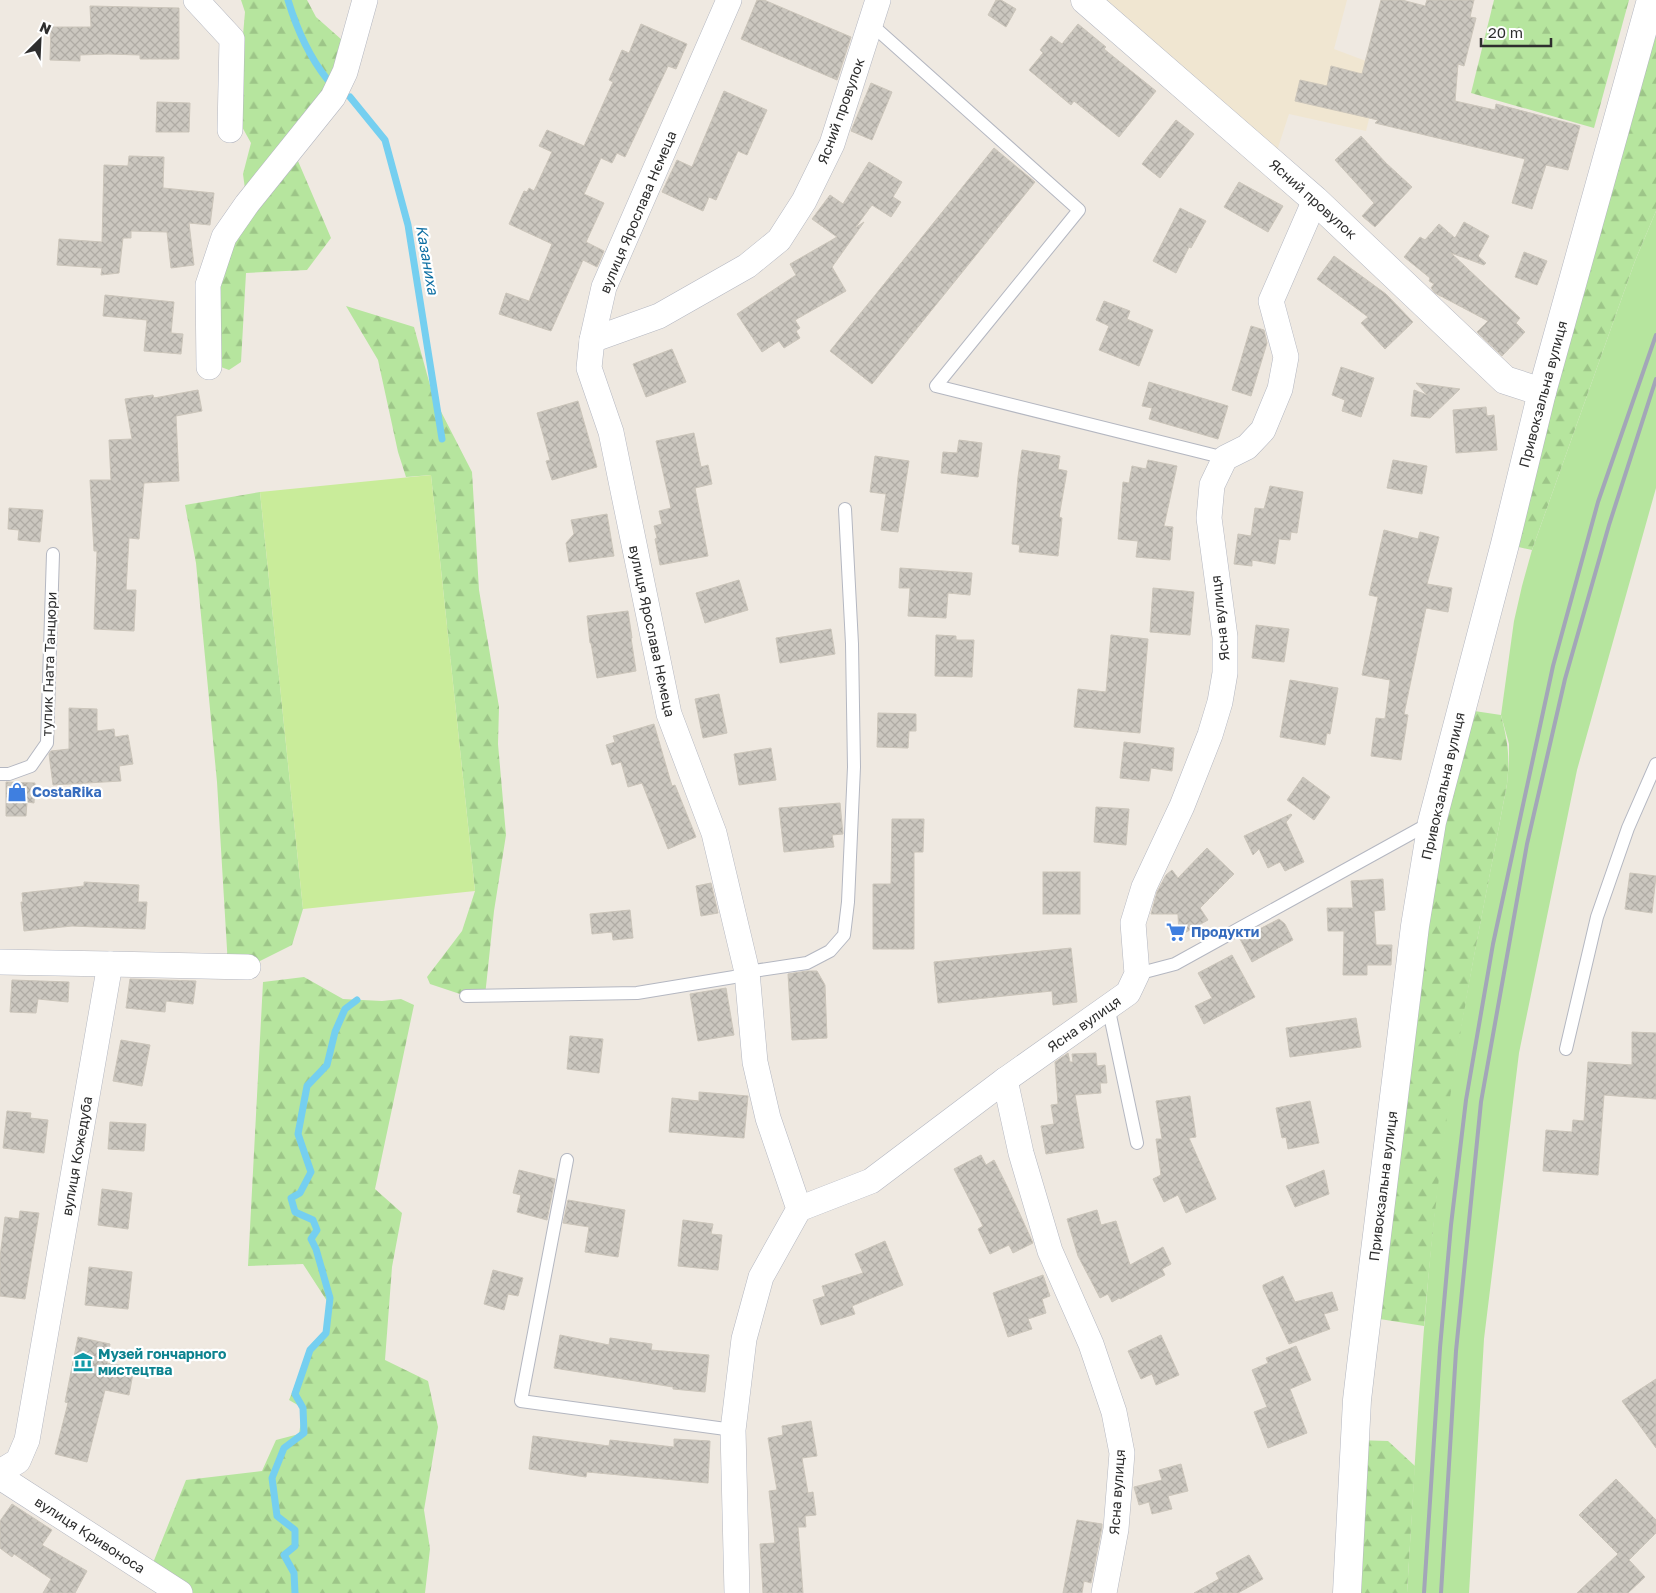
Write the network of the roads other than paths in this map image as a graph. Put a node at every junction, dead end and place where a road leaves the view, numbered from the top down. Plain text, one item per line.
1 (196, 0) edge
2 (366, 0) edge
3 (729, 0) edge
4 (878, 0) edge
5 (1085, 0) edge
6 (1651, 0) edge
7 (872, 25) junction
8 (230, 130) dead end
9 (1315, 200) junction
10 (592, 340) junction
11 (209, 367) dead end
12 (1542, 392) junction
13 (1225, 458) junction
14 (845, 509) dead end
15 (53, 554) dead end
16 (1656, 764) edge
17 (0, 774) edge
18 (1432, 822) junction
19 (0, 962) edge
20 (110, 964) junction
21 (248, 967) dead end
22 (746, 972) junction
23 (1138, 974) junction
24 (466, 996) dead end
25 (1108, 1006) junction
26 (1566, 1049) dead end
27 (1005, 1080) junction
28 (1137, 1143) dead end
29 (567, 1160) dead end
30 (800, 1209) junction
31 (733, 1430) junction
32 (0, 1472) edge
33 (0, 1477) edge
34 (180, 1593) edge
35 (737, 1593) edge
36 (1104, 1593) edge
37 (1347, 1593) edge

1 - 8 street
2 - 11 street
3 - 10 street, вулиця Ярослава Нємеца
4 - 7 street, Ясний провулок
5 - 9 street, Ясний провулок
6 - 12 street, Привокзальна вулиця
7 - 10 street, Ясний провулок
7 - 13 lane
9 - 12 street, Ясний провулок
9 - 13 street
10 - 22 street, вулиця Ярослава Нємеца
12 - 18 street, Привокзальна вулиця
13 - 23 street, Ясна вулиця
14 - 22 lane
15 - 17 lane, тупик Гната Танцюри
16 - 26 lane
18 - 23 lane
18 - 37 street, Привокзальна вулиця
19 - 20 street
20 - 21 street
20 - 32 street, вулиця Кожедуба
22 - 24 lane
22 - 30 street, вулиця Ярослава Нємеца
23 - 25 street, Ясна вулиця
25 - 27 street, Ясна вулиця
25 - 28 lane
27 - 30 street, Ясна вулиця
27 - 36 street, Ясна вулиця
29 - 31 lane
30 - 31 street
31 - 35 street
33 - 34 street, вулиця Кривоноса

